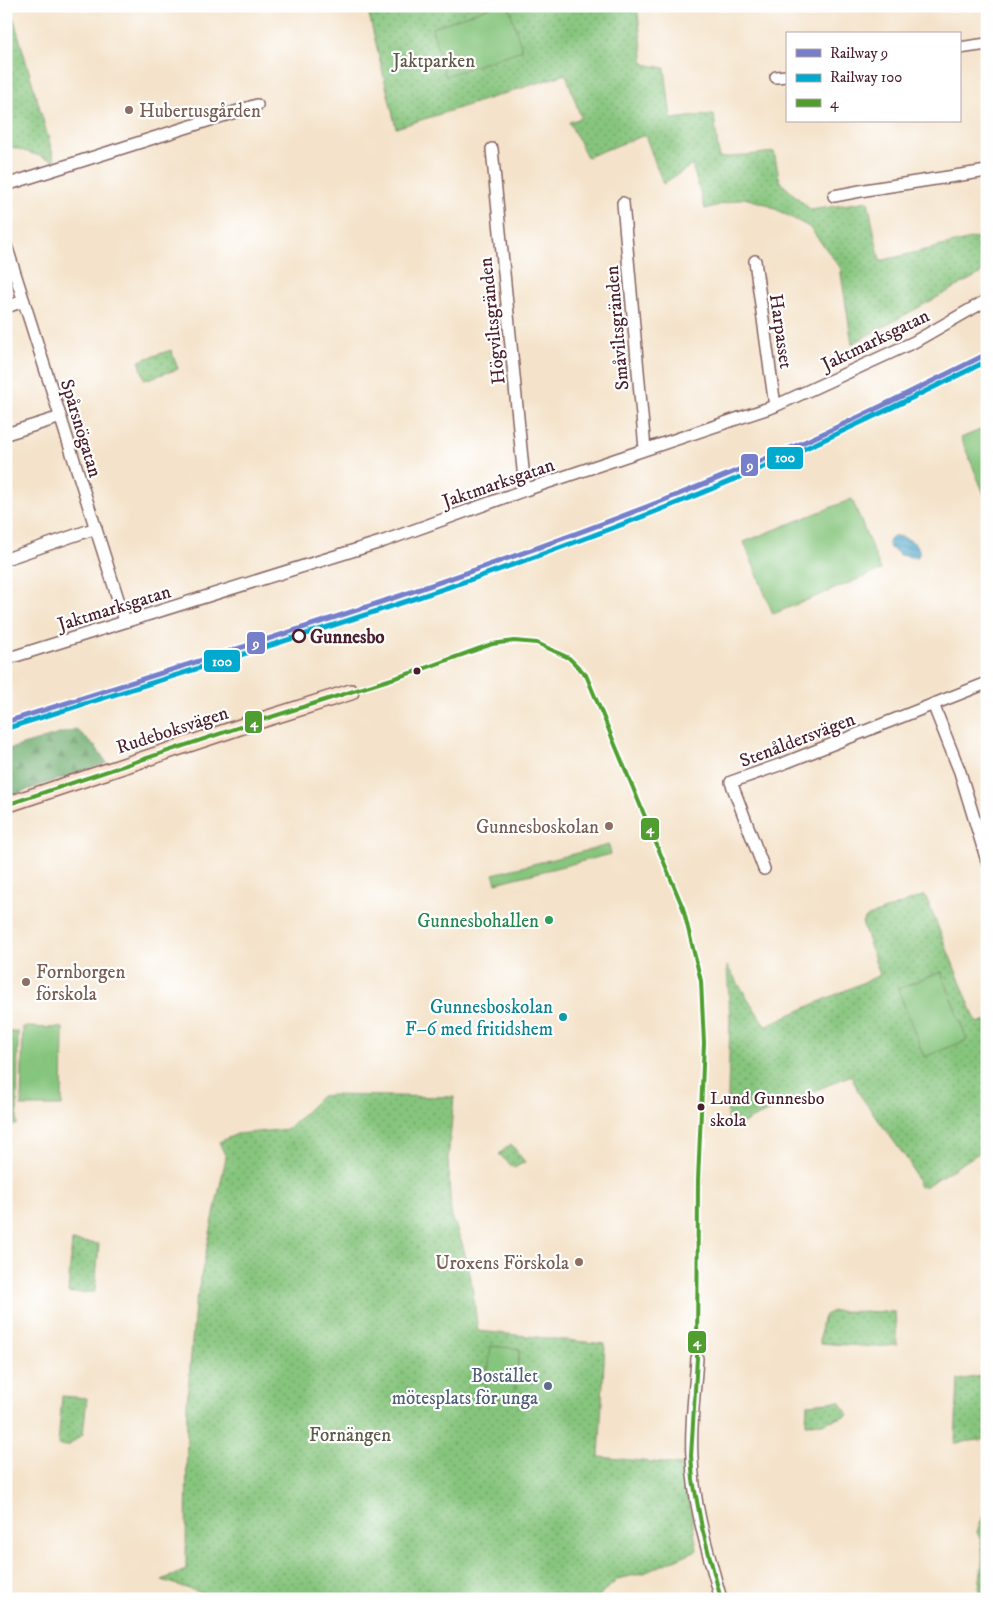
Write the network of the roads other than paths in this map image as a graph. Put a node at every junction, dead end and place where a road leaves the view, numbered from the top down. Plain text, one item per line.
1 (987, 44) edge
2 (960, 48) edge
3 (257, 105) dead end
4 (492, 149) dead end
5 (987, 171) edge
6 (6, 184) edge
7 (834, 196) dead end
8 (623, 203) dead end
9 (6, 245) edge
10 (755, 261) dead end
11 (987, 300) edge
12 (24, 301) junction
13 (6, 307) edge
14 (775, 406) junction
15 (61, 417) junction
16 (6, 434) edge
17 (644, 450) junction
18 (525, 490) junction
19 (96, 528) junction
20 (6, 559) edge
21 (125, 621) junction
22 (6, 659) edge
23 (987, 683) edge
24 (351, 692) dead end
25 (933, 704) junction
26 (6, 805) edge
27 (987, 861) edge
28 (764, 869) dead end
29 (697, 1358) dead end
30 (721, 1599) edge

1 - 2 street
3 - 6 street
4 - 18 street, Högviltsgränden
5 - 7 street
8 - 17 street, Småviltsgränden
9 - 12 street, Spårsnögatan
10 - 14 street, Harpasset
11 - 14 street, Jaktmarksgatan
12 - 13 street
12 - 15 street, Spårsnögatan
14 - 17 street, Jaktmarksgatan
15 - 16 street
15 - 19 street, Spårsnögatan
17 - 18 street, Jaktmarksgatan
18 - 21 street, Jaktmarksgatan
19 - 20 street
19 - 21 street, Spårsnögatan
21 - 22 street, Jaktmarksgatan
23 - 25 street, Stenåldersvägen
24 - 26 street, Rudeboksvägen
25 - 27 street
25 - 28 street, Stenåldersvägen
29 - 30 street

